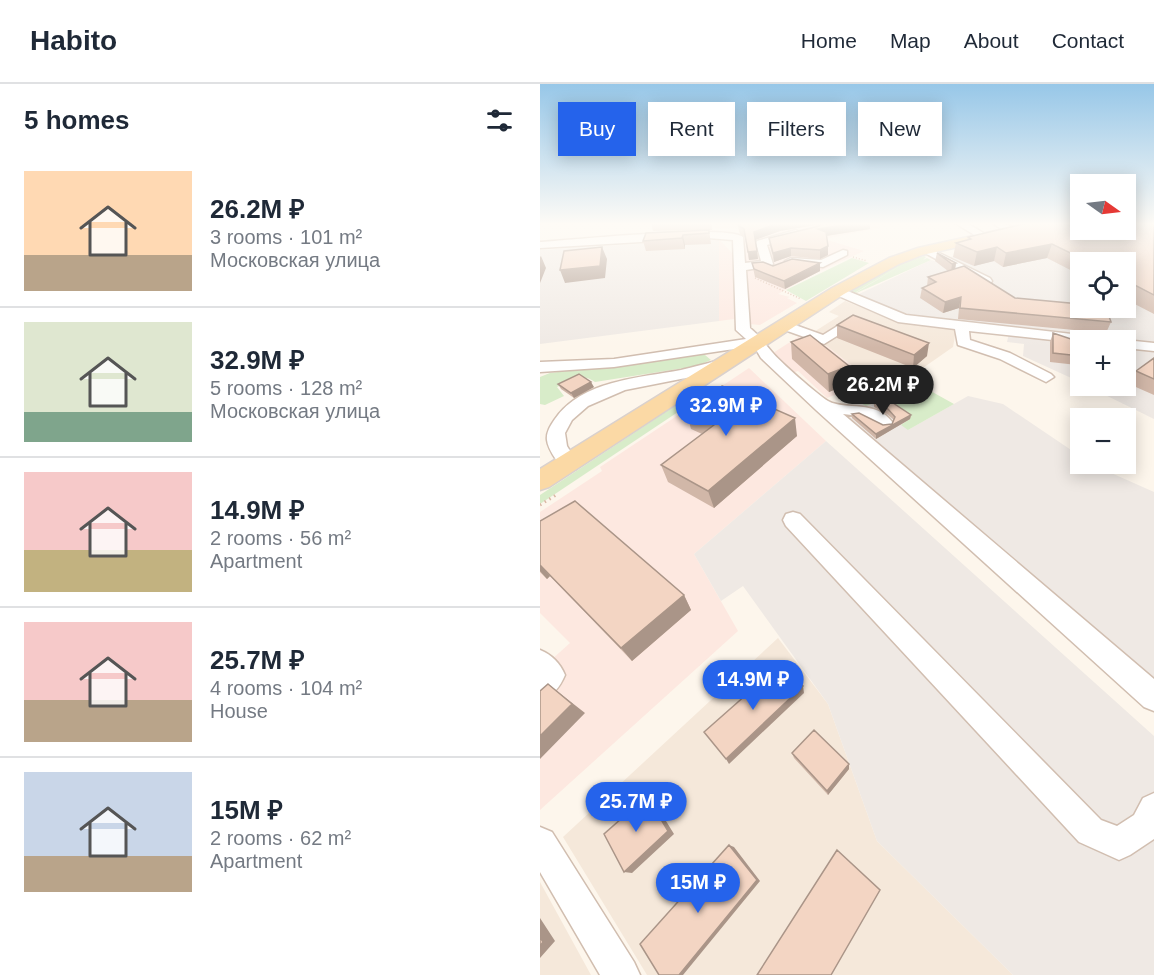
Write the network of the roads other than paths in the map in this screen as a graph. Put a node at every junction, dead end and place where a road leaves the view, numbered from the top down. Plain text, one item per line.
1 (767, 264) edge
2 (762, 265) edge
3 (783, 265) edge
4 (887, 265) edge
5 (954, 265) edge
6 (740, 267) joint
7 (998, 288) edge
8 (838, 291) junction
9 (784, 325) junction
10 (963, 327) junction
11 (873, 329) edge
12 (1070, 338) edge
13 (758, 341) junction
14 (1136, 345) edge
15 (1154, 346) edge
16 (724, 363) junction
17 (540, 367) edge
18 (1046, 377) dead end
19 (822, 406) junction
20 (884, 423) edge
21 (569, 464) junction
22 (540, 482) edge
23 (793, 520) dead end
24 (540, 662) edge
25 (540, 688) edge
26 (1154, 697) edge
27 (1154, 809) edge
28 (540, 843) edge
29 (621, 975) edge

1 - 3 street
2 - 6 street
4 - 8 main road
5 - 7 street
6 - 13 street
8 - 9 main road
8 - 10 street
9 - 11 street
9 - 13 main road
10 - 12 street
10 - 18 street
13 - 16 main road
13 - 17 street
13 - 19 street
14 - 15 street
16 - 21 main road
16 - 21 street
19 - 20 street
19 - 26 street
21 - 22 main road
23 - 27 street
24 - 25 street
28 - 29 street

